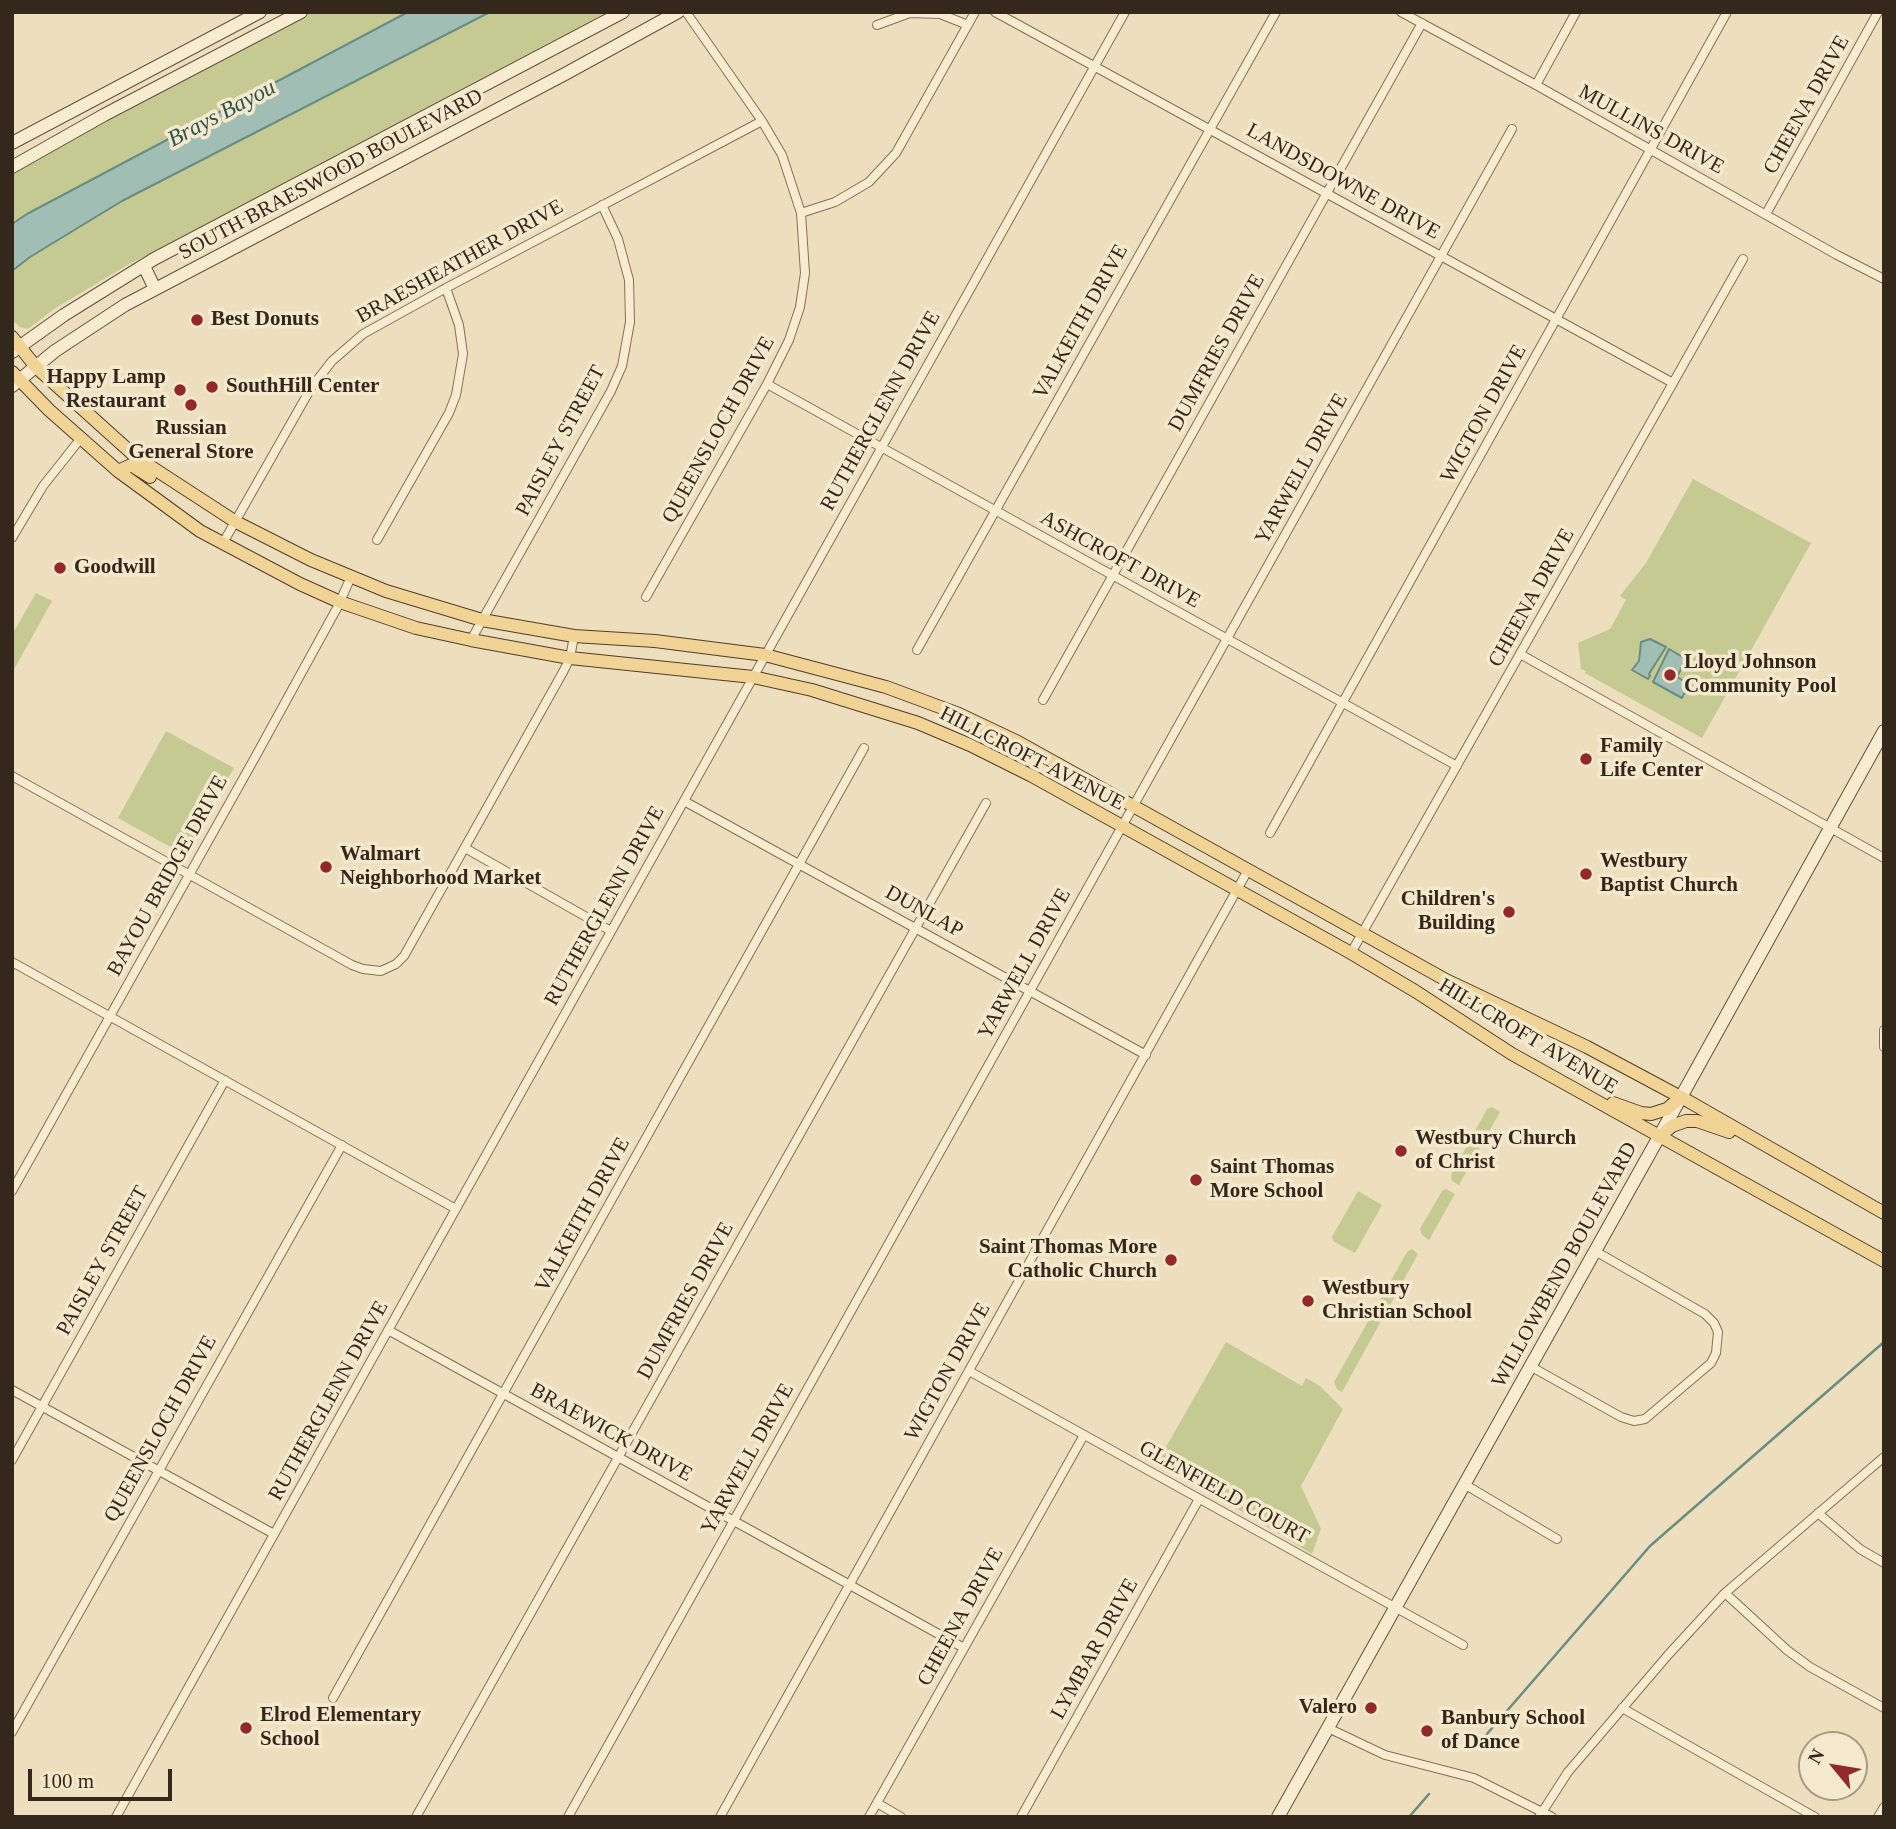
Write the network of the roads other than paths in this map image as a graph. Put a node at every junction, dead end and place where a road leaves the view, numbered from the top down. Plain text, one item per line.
1 (260, 12) edge
2 (623, 12) edge
3 (678, 12) edge
4 (686, 12) edge
5 (975, 12) edge
6 (995, 12) edge
7 (1125, 12) edge
8 (1276, 12) edge
9 (1401, 12) edge
10 (1576, 12) edge
11 (1727, 12) edge
12 (1878, 12) edge
13 (296, 14) edge
14 (1422, 23) junction
15 (877, 25) dead end
16 (968, 25) junction
17 (1095, 67) junction
18 (1536, 85) junction
19 (95, 97) junction
20 (452, 104) junction
21 (104, 115) junction
22 (762, 121) junction
23 (463, 127) junction
24 (1209, 129) junction
25 (1513, 129) dead end
26 (12, 143) edge
27 (1650, 150) junction
28 (12, 167) edge
29 (1326, 194) junction
30 (603, 205) junction
31 (801, 213) junction
32 (1766, 215) junction
33 (239, 216) junction
34 (250, 239) junction
35 (1441, 256) junction
36 (1743, 259) dead end
37 (144, 265) junction
38 (1882, 276) edge
39 (446, 288) junction
40 (155, 289) junction
41 (1557, 320) junction
42 (15, 345) edge
43 (36, 367) junction
44 (15, 380) edge
45 (1673, 383) junction
46 (767, 384) junction
47 (81, 438) junction
48 (881, 447) junction
49 (118, 471) junction
50 (186, 491) junction
51 (995, 510) junction
52 (236, 522) junction
53 (12, 538) edge
54 (377, 540) dead end
55 (223, 544) junction
56 (1112, 575) junction
57 (351, 578) junction
58 (646, 597) dead end
59 (340, 602) junction
60 (482, 620) junction
61 (574, 636) junction
62 (1227, 639) junction
63 (471, 640) junction
64 (917, 650) dead end
65 (1520, 654) junction
66 (765, 655) junction
67 (570, 658) junction
68 (753, 677) junction
69 (1043, 700) dead end
70 (1342, 703) junction
71 (1884, 731) edge
72 (864, 748) dead end
73 (1457, 766) junction
74 (12, 776) edge
75 (684, 801) junction
76 (986, 803) dead end
77 (1134, 806) junction
78 (1122, 827) junction
79 (1830, 828) junction
80 (1270, 833) dead end
81 (465, 848) junction
82 (1884, 858) edge
83 (800, 863) junction
84 (1248, 870) junction
85 (189, 874) junction
86 (1237, 892) junction
87 (917, 928) junction
88 (611, 931) junction
89 (1363, 933) junction
90 (1351, 953) junction
91 (12, 962) edge
92 (1030, 991) junction
93 (110, 1016) junction
94 (1884, 1030) edge
95 (1884, 1046) edge
96 (1146, 1055) junction
97 (225, 1080) junction
98 (1582, 1094) junction
99 (1681, 1097) junction
100 (1659, 1137) junction
101 (341, 1144) junction
102 (1763, 1144) junction
103 (12, 1191) edge
104 (456, 1209) junction
105 (1884, 1213) edge
106 (1595, 1251) junction
107 (1884, 1261) edge
108 (388, 1330) junction
109 (1530, 1366) junction
110 (969, 1371) junction
111 (12, 1390) edge
112 (503, 1394) junction
113 (42, 1407) junction
114 (1084, 1435) junction
115 (618, 1457) junction
116 (1884, 1457) edge
117 (12, 1460) edge
118 (158, 1470) junction
119 (1464, 1484) junction
120 (1199, 1499) junction
121 (1818, 1513) junction
122 (733, 1521) junction
123 (274, 1534) junction
124 (1557, 1539) dead end
125 (1884, 1563) edge
126 (849, 1585) junction
127 (1725, 1593) junction
128 (1395, 1607) junction
129 (1463, 1645) dead end
130 (964, 1648) junction
131 (333, 1698) dead end
132 (1622, 1708) junction
133 (1884, 1708) edge
134 (1328, 1728) junction
135 (12, 1732) edge
136 (877, 1803) junction
137 (1884, 1807) edge
138 (1541, 1814) edge
139 (116, 1817) edge
140 (416, 1817) edge
141 (568, 1817) edge
142 (720, 1817) edge
143 (869, 1817) edge
144 (901, 1817) edge
145 (1021, 1817) edge
146 (1278, 1817) edge
147 (1552, 1817) edge
148 (1815, 1817) edge
149 (1878, 1817) edge

1 - 19 main road
2 - 20 main road, SOUTH BRAESWOOD BOULEVARD
3 - 23 main road, SOUTH BRAESWOOD BOULEVARD
4 - 22 street, QUEENSLOCH DRIVE
5 - 16 street
6 - 17 street, LANDSDOWNE DRIVE
7 - 17 street, RUTHERGLENN DRIVE
8 - 24 street, VALKEITH DRIVE
9 - 14 street, MULLINS DRIVE
10 - 18 street
11 - 27 street, WIGTON DRIVE
12 - 32 street, CHEENA DRIVE
13 - 21 main road
14 - 18 street, MULLINS DRIVE
14 - 29 street, DUMFRIES DRIVE
15 - 16 street
16 - 31 street
17 - 24 street, LANDSDOWNE DRIVE
17 - 48 street, RUTHERGLENN DRIVE
18 - 27 street, MULLINS DRIVE
19 - 21 main road
19 - 26 main road
20 - 23 main road
20 - 33 main road, SOUTH BRAESWOOD BOULEVARD
21 - 28 main road
22 - 30 street, BRAESHEATHER DRIVE
22 - 31 street, QUEENSLOCH DRIVE
23 - 34 main road, SOUTH BRAESWOOD BOULEVARD
24 - 29 street, LANDSDOWNE DRIVE
24 - 51 street, VALKEITH DRIVE
25 - 35 street, YARWELL DRIVE
27 - 32 street, MULLINS DRIVE
27 - 41 street, WIGTON DRIVE
29 - 35 street, LANDSDOWNE DRIVE
29 - 56 street, DUMFRIES DRIVE
30 - 39 street, BRAESHEATHER DRIVE
30 - 60 street, PAISLEY STREET
31 - 46 street, QUEENSLOCH DRIVE
32 - 38 street, MULLINS DRIVE
33 - 34 main road
33 - 37 main road, SOUTH BRAESWOOD BOULEVARD
34 - 40 main road, SOUTH BRAESWOOD BOULEVARD
35 - 41 street, LANDSDOWNE DRIVE
35 - 62 street, YARWELL DRIVE
36 - 45 street, CHEENA DRIVE
37 - 40 main road
37 - 42 main road, SOUTH BRAESWOOD BOULEVARD
39 - 52 street, BRAESHEATHER DRIVE
39 - 54 street
40 - 43 main road, SOUTH BRAESWOOD BOULEVARD
41 - 45 street, LANDSDOWNE DRIVE
41 - 70 street, WIGTON DRIVE
42 - 43 main road, HILLCROFT AVENUE
43 - 44 main road, SOUTH BRAESWOOD BOULEVARD
43 - 50 main road, HILLCROFT AVENUE
44 - 47 main road, HILLCROFT AVENUE
45 - 65 street, CHEENA DRIVE
46 - 48 street, ASHCROFT DRIVE
46 - 58 street, QUEENSLOCH DRIVE
47 - 49 main road, HILLCROFT AVENUE
47 - 53 street
48 - 51 street, ASHCROFT DRIVE
48 - 66 street, RUTHERGLENN DRIVE
49 - 50 main road
49 - 55 main road, HILLCROFT AVENUE
50 - 52 main road, HILLCROFT AVENUE
51 - 56 street, ASHCROFT DRIVE
51 - 64 street, VALKEITH DRIVE
52 - 55 street, BRAESHEATHER DRIVE
52 - 57 main road, HILLCROFT AVENUE
55 - 59 main road, HILLCROFT AVENUE
56 - 62 street, ASHCROFT DRIVE
56 - 69 street, DUMFRIES DRIVE
57 - 59 street, BAYOU BRIDGE DRIVE
57 - 60 main road, HILLCROFT AVENUE
59 - 63 main road, HILLCROFT AVENUE
59 - 85 street, BAYOU BRIDGE DRIVE
60 - 61 main road, HILLCROFT AVENUE
60 - 63 street, PAISLEY STREET
61 - 66 main road, HILLCROFT AVENUE
61 - 67 street
62 - 70 street, ASHCROFT DRIVE
62 - 77 street, YARWELL DRIVE
63 - 67 main road, HILLCROFT AVENUE
65 - 73 street, CHEENA DRIVE
65 - 79 street
66 - 68 street, RUTHERGLENN DRIVE
66 - 77 main road, HILLCROFT AVENUE
67 - 68 main road, HILLCROFT AVENUE
67 - 81 street
68 - 75 street, RUTHERGLENN DRIVE
68 - 78 main road, HILLCROFT AVENUE
70 - 73 street, ASHCROFT DRIVE
70 - 80 street, WIGTON DRIVE
71 - 79 main road, WILLOWBEND BOULEVARD
72 - 83 street, VALKEITH DRIVE
73 - 89 street, CHEENA DRIVE
74 - 85 street
75 - 83 street, DUNLAP
75 - 88 street, RUTHERGLENN DRIVE
76 - 87 street, DUMFRIES DRIVE
77 - 78 street, YARWELL DRIVE
77 - 84 main road, HILLCROFT AVENUE
78 - 86 main road, HILLCROFT AVENUE
78 - 92 street, YARWELL DRIVE
79 - 82 street
79 - 99 main road, WILLOWBEND BOULEVARD
81 - 85 street
81 - 88 street
83 - 87 street, DUNLAP
83 - 112 street, VALKEITH DRIVE
84 - 86 street, WIGTON DRIVE
84 - 89 main road, HILLCROFT AVENUE
85 - 93 street, BAYOU BRIDGE DRIVE
86 - 90 main road, HILLCROFT AVENUE
86 - 96 street, WIGTON DRIVE
87 - 92 street, DUNLAP
87 - 115 street, DUMFRIES DRIVE
88 - 104 street, RUTHERGLENN DRIVE
89 - 90 street, CHEENA DRIVE
89 - 99 main road, HILLCROFT AVENUE
90 - 98 main road, HILLCROFT AVENUE
91 - 93 street
92 - 96 street, DUNLAP
92 - 122 street, YARWELL DRIVE
93 - 97 street
93 - 103 street, BAYOU BRIDGE DRIVE
94 - 95 street
96 - 110 street, WIGTON DRIVE
97 - 101 street
97 - 113 street, PAISLEY STREET
98 - 99 main road
98 - 100 main road, HILLCROFT AVENUE
99 - 100 main road, WILLOWBEND BOULEVARD
99 - 102 main road, HILLCROFT AVENUE
100 - 102 main road
100 - 106 main road, WILLOWBEND BOULEVARD
100 - 107 main road, HILLCROFT AVENUE
101 - 104 street
101 - 118 street, QUEENSLOCH DRIVE
102 - 105 main road, HILLCROFT AVENUE
104 - 108 street, RUTHERGLENN DRIVE
106 - 109 main road, WILLOWBEND BOULEVARD
106 - 109 street
108 - 112 street, BRAEWICK DRIVE
108 - 123 street, RUTHERGLENN DRIVE
109 - 119 main road, WILLOWBEND BOULEVARD
110 - 114 street, GLENFIELD COURT
110 - 126 street, WIGTON DRIVE
111 - 113 street
112 - 115 street, BRAEWICK DRIVE
112 - 131 street, VALKEITH DRIVE
113 - 117 street, PAISLEY STREET
113 - 118 street
114 - 120 street, GLENFIELD COURT
114 - 130 street, CHEENA DRIVE
115 - 122 street, BRAEWICK DRIVE
115 - 140 street, DUMFRIES DRIVE
116 - 121 street
118 - 123 street
118 - 135 street, QUEENSLOCH DRIVE
119 - 124 street
119 - 128 main road, WILLOWBEND BOULEVARD
120 - 128 street, GLENFIELD COURT
120 - 145 street, LYMBAR DRIVE
121 - 125 street
121 - 127 street
122 - 126 street, BRAEWICK DRIVE
122 - 141 street, YARWELL DRIVE
123 - 139 street, RUTHERGLENN DRIVE
126 - 130 street, BRAEWICK DRIVE
126 - 142 street, WIGTON DRIVE
127 - 132 street
127 - 133 street
128 - 129 street, GLENFIELD COURT
128 - 134 main road, WILLOWBEND BOULEVARD
130 - 136 street, CHEENA DRIVE
132 - 138 street
132 - 148 street
134 - 138 street
134 - 146 main road, WILLOWBEND BOULEVARD
136 - 143 street, CHEENA DRIVE
136 - 144 street
137 - 149 street
138 - 147 street

